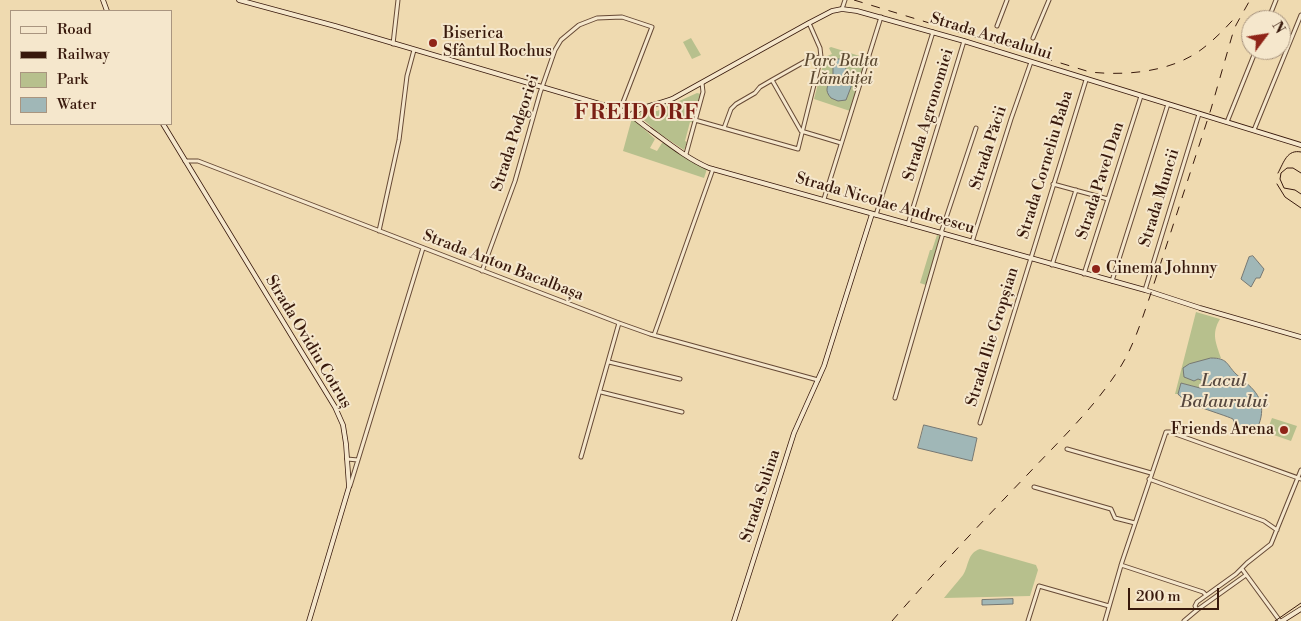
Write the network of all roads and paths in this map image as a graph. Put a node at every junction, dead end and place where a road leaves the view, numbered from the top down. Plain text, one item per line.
1 (238, 0) edge
2 (398, 0) edge
3 (845, 0) edge
4 (1007, 0) edge
5 (1049, 0) edge
6 (842, 9) junction
7 (1301, 15) edge
8 (881, 17) junction
9 (808, 22) junction
10 (997, 26) dead end
11 (933, 32) junction
12 (1033, 38) dead end
13 (964, 41) junction
14 (393, 44) junction
15 (414, 50) junction
16 (821, 57) junction
17 (1252, 60) edge
18 (1031, 62) junction
19 (772, 80) junction
20 (1086, 80) junction
21 (702, 83) junction
22 (542, 87) junction
23 (1141, 96) junction
24 (1168, 104) junction
25 (620, 110) junction
26 (1199, 114) junction
27 (631, 115) junction
28 (695, 120) junction
29 (1227, 122) junction
30 (163, 125) edge
31 (724, 128) junction
32 (976, 128) dead end
33 (1254, 130) junction
34 (804, 132) junction
35 (841, 143) junction
36 (1301, 145) edge
37 (686, 154) junction
38 (184, 161) junction
39 (713, 169) junction
40 (1053, 184) junction
41 (1076, 190) junction
42 (824, 199) junction
43 (1108, 199) junction
44 (874, 214) junction
45 (908, 224) junction
46 (379, 231) junction
47 (942, 233) junction
48 (972, 242) junction
49 (423, 248) junction
50 (1030, 258) junction
51 (1052, 265) junction
52 (482, 271) junction
53 (1084, 274) junction
54 (1112, 282) junction
55 (1145, 290) junction
56 (619, 324) junction
57 (654, 335) junction
58 (1301, 337) edge
59 (609, 362) junction
60 (680, 379) dead end
61 (818, 380) junction
62 (600, 392) junction
63 (895, 398) dead end
64 (682, 412) dead end
65 (980, 422) dead end
66 (1067, 449) dead end
67 (581, 457) dead end
68 (348, 459) junction
69 (358, 460) junction
70 (1301, 470) edge
71 (1151, 473) junction
72 (1149, 479) junction
73 (1299, 479) edge
74 (349, 487) junction
75 (1034, 487) dead end
76 (1135, 523) junction
77 (1277, 530) junction
78 (1122, 563) junction
79 (1242, 569) junction
80 (1246, 575) junction
81 (1206, 595) junction
82 (1109, 606) junction
83 (1301, 609) edge
84 (1197, 610) junction
85 (310, 621) edge
86 (734, 621) edge
87 (1028, 621) edge
88 (1105, 621) edge
89 (1184, 621) edge
90 (1281, 621) edge

1 - 14 main road, Strada Nicolae Andreescu
2 - 14 street
3 - 6 street
4 - 10 street
5 - 12 street
6 - 8 main road, Strada Ardealului
6 - 9 main road, Strada Ardealului
7 - 33 street
8 - 11 main road, Strada Ardealului
8 - 35 street
9 - 16 street
9 - 21 main road, Strada Ardealului
11 - 13 main road, Strada Ardealului
11 - 44 street
13 - 18 main road, Strada Ardealului
13 - 45 street, Strada Agronomiei
14 - 15 main road, Strada Nicolae Andreescu
15 - 22 main road, Strada Nicolae Andreescu
15 - 46 street
16 - 19 street
16 - 34 street
17 - 29 street
18 - 20 main road, Strada Ardealului
18 - 48 street, Strada Păcii
19 - 31 street
19 - 34 street
20 - 23 main road, Strada Ardealului
20 - 40 street, Strada Corneliu Baba
21 - 27 main road, Strada Ardealului
21 - 28 street
22 - 25 main road, Strada Nicolae Andreescu
22 - 25 street, Strada Podgoriei
22 - 52 street, Strada Podgoriei
23 - 24 main road, Strada Ardealului
23 - 43 street, Strada Pavel Dan
24 - 26 main road, Strada Ardealului
24 - 54 street
25 - 27 main road, Strada Nicolae Andreescu
26 - 29 main road, Strada Ardealului
26 - 55 street, Strada Muncii
27 - 37 main road, Strada Nicolae Andreescu
28 - 31 street
28 - 37 street
29 - 33 main road, Strada Ardealului
30 - 38 main road, Strada Ovidiu Cotruș
31 - 34 street
32 - 47 street
33 - 36 main road, Strada Ardealului
34 - 35 street
35 - 42 street
37 - 39 main road, Strada Nicolae Andreescu
38 - 46 street, Strada Anton Bacalbașa
38 - 68 main road, Strada Ovidiu Cotruș
39 - 42 main road, Strada Nicolae Andreescu
39 - 57 street
40 - 41 street
40 - 50 street, Strada Corneliu Baba
41 - 43 street
41 - 51 street
42 - 44 main road, Strada Nicolae Andreescu
43 - 53 street, Strada Pavel Dan
44 - 45 main road, Strada Nicolae Andreescu
44 - 61 main road, Strada Sulina
45 - 47 main road, Strada Nicolae Andreescu
46 - 49 street, Strada Anton Bacalbașa
47 - 48 main road, Strada Nicolae Andreescu
47 - 63 street
48 - 50 main road, Strada Nicolae Andreescu
49 - 52 street, Strada Anton Bacalbașa
49 - 69 street
50 - 51 main road, Strada Nicolae Andreescu
50 - 65 street, Strada Ilie Gropșian
51 - 53 main road, Strada Nicolae Andreescu
52 - 56 street, Strada Anton Bacalbașa
53 - 54 main road, Strada Nicolae Andreescu
54 - 55 main road, Strada Nicolae Andreescu
55 - 58 main road, Strada Nicolae Andreescu
56 - 57 street, Strada Anton Bacalbașa
56 - 59 street
57 - 61 street, Strada Anton Bacalbașa
59 - 60 street
59 - 62 street
61 - 86 main road, Strada Sulina
62 - 64 street
62 - 67 street
66 - 71 street
68 - 69 street
68 - 74 main road, Strada Ovidiu Cotruș
69 - 74 street
70 - 73 street
71 - 72 street
71 - 73 street
72 - 76 street
72 - 77 street
73 - 77 street
74 - 85 main road, Strada Ovidiu Cotruș
75 - 76 street
76 - 78 street
77 - 79 street
78 - 81 street
78 - 82 street
79 - 80 street
79 - 81 street
80 - 84 street
80 - 90 street
81 - 84 street
82 - 87 street
82 - 88 street
83 - 90 main road
84 - 89 street

